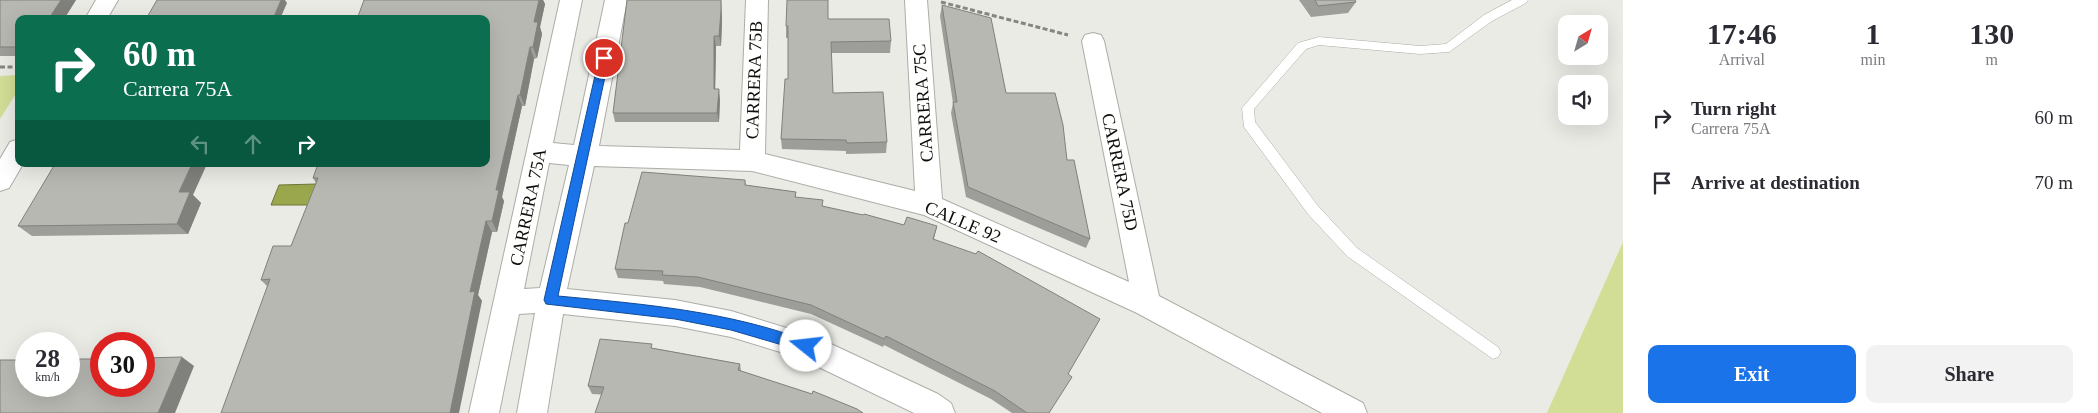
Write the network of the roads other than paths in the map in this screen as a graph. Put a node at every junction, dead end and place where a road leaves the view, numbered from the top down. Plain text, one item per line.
1 (107, 0) edge
2 (571, 0) edge
3 (616, 0) edge
4 (758, 0) edge
5 (916, 0) edge
6 (1522, 0) edge
7 (98, 15) edge
8 (1093, 41) road end
9 (539, 152) junction
10 (15, 156) edge
11 (584, 156) junction
12 (752, 161) junction
13 (0, 180) edge
14 (929, 205) junction
15 (550, 300) junction
16 (508, 302) junction
17 (1147, 304) junction
18 (1493, 352) dead end
19 (484, 413) edge
20 (532, 413) edge
21 (940, 413) edge
22 (1352, 413) edge

1 - 7 street
2 - 9 street, CARRERA 75A
3 - 11 street
4 - 12 street, CARRERA 75B
5 - 14 street, CARRERA 75C
6 - 18 lane
8 - 17 street, CARRERA 75D
9 - 11 street, CALLE 92
9 - 16 street, CARRERA 75A
10 - 13 street
11 - 12 street, CALLE 92
11 - 15 street
12 - 14 street, CALLE 92
14 - 17 street, CALLE 92
15 - 16 street
15 - 20 street
15 - 21 street
16 - 19 street, CARRERA 75A
17 - 22 street, CALLE 92

